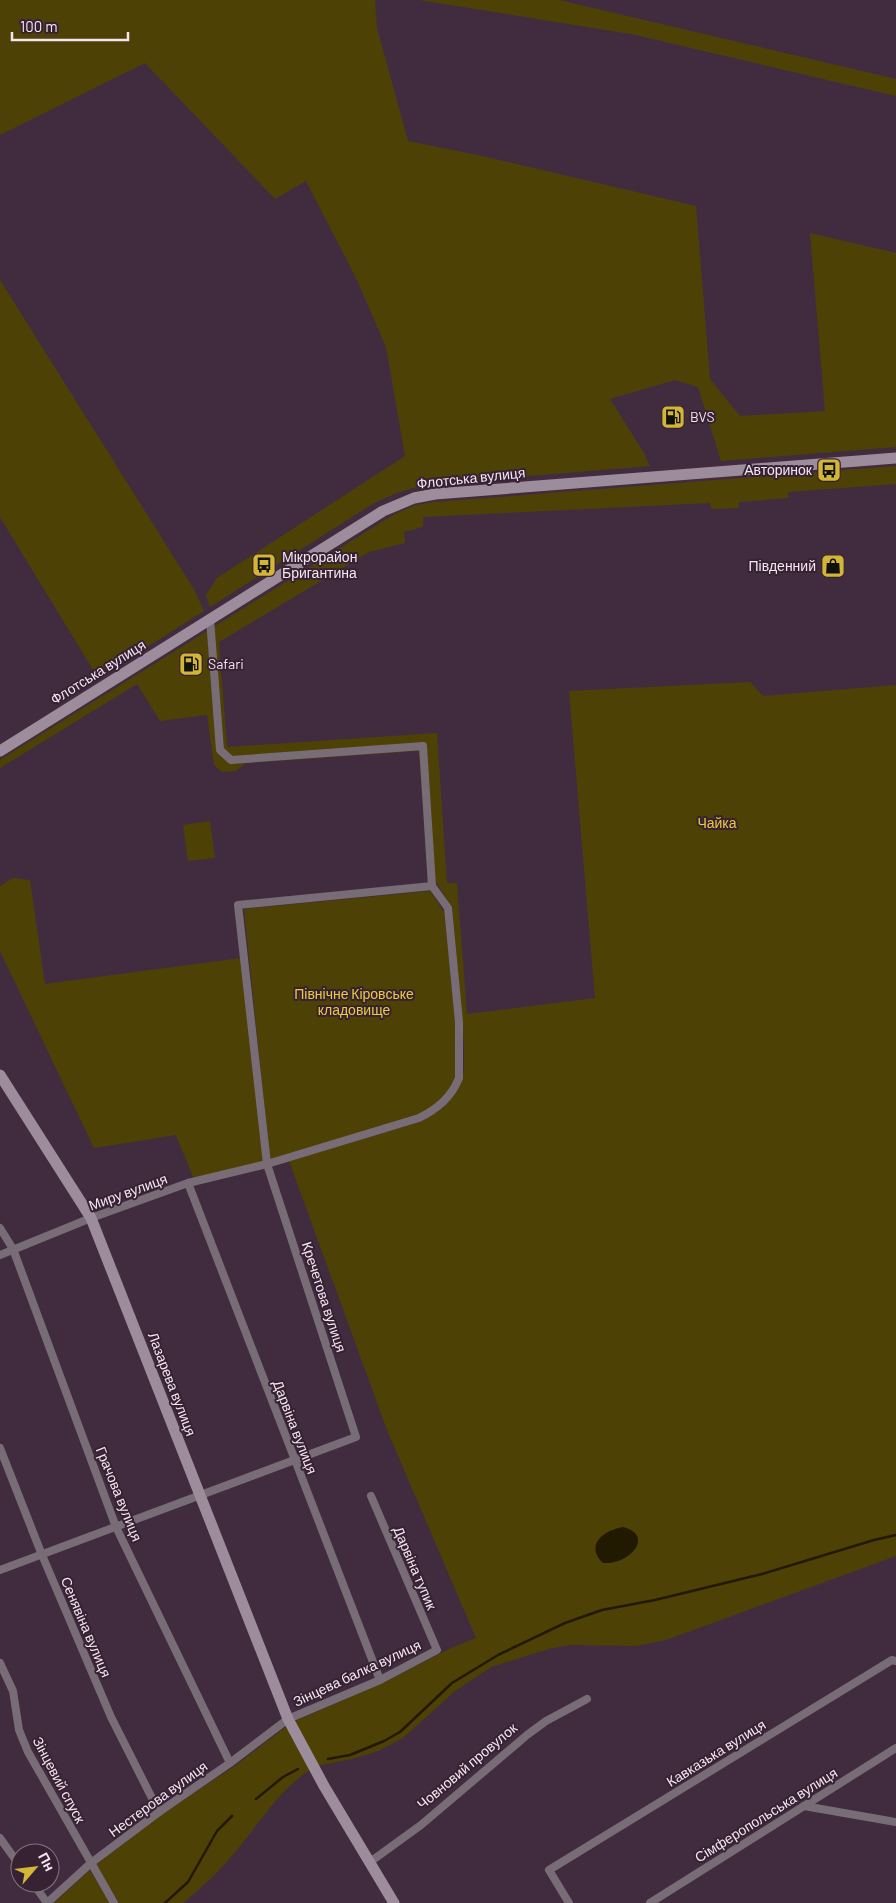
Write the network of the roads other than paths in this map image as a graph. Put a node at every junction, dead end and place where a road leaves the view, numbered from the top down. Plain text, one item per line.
1 (896, 458) edge
2 (210, 619) junction
3 (0, 751) edge
4 (432, 886) junction
5 (0, 1075) edge
6 (268, 1164) junction
7 (188, 1183) junction
8 (91, 1218) junction
9 (0, 1228) edge
10 (13, 1249) junction
11 (0, 1255) edge
12 (0, 1448) edge
13 (294, 1460) junction
14 (200, 1496) junction
15 (371, 1496) dead end
16 (116, 1527) junction
17 (42, 1555) junction
18 (0, 1570) edge
19 (437, 1650) joint
20 (896, 1660) edge
21 (0, 1663) edge
22 (380, 1680) junction
23 (587, 1699) dead end
24 (288, 1719) junction
25 (896, 1748) edge
26 (230, 1763) junction
27 (804, 1806) junction
28 (159, 1812) junction
29 (896, 1822) edge
30 (0, 1838) edge
31 (10, 1852) edge
32 (370, 1862) junction
33 (91, 1863) junction
34 (47, 1903) edge
35 (114, 1903) edge
36 (394, 1903) edge
37 (569, 1903) edge
38 (650, 1903) edge

1 - 2 street, Флотська вулиця
2 - 3 street, Флотська вулиця
2 - 4 street
4 - 6 street, Миру вулиця
4 - 6 street, Кречетова вулиця
5 - 8 street, Лазарева вулиця
6 - 7 street, Миру вулиця
6 - 13 street, Кречетова вулиця
7 - 8 street, Миру вулиця
7 - 13 street, Дарвіна вулиця
8 - 10 street, Миру вулиця
8 - 14 street, Лазарева вулиця
9 - 10 street, Грачова вулиця
10 - 11 street, Миру вулиця
10 - 16 street, Грачова вулиця
12 - 17 street, Сенявіна вулиця
13 - 14 street
13 - 22 street, Дарвіна вулиця
14 - 16 street
14 - 24 street, Лазарева вулиця
15 - 19 street, Дарвіна тупик
16 - 17 street
16 - 26 street, Грачова вулиця
17 - 18 street
17 - 28 street, Сенявіна вулиця
19 - 22 street, Зінцева балка вулиця
20 - 37 street, Кавказька вулиця
21 - 33 street, Зінцевий спуск
22 - 24 street, Зінцева балка вулиця
23 - 32 street, Човновий провулок
24 - 26 street, Нестерова вулиця
24 - 32 street
25 - 27 street, Сімферопольська вулиця
26 - 28 street, Нестерова вулиця
27 - 29 street
27 - 38 street, Сімферопольська вулиця
28 - 33 street, Нестерова вулиця
30 - 31 street
32 - 36 street
33 - 34 street, Нестерова вулиця
33 - 35 street, Зінцевий спуск

